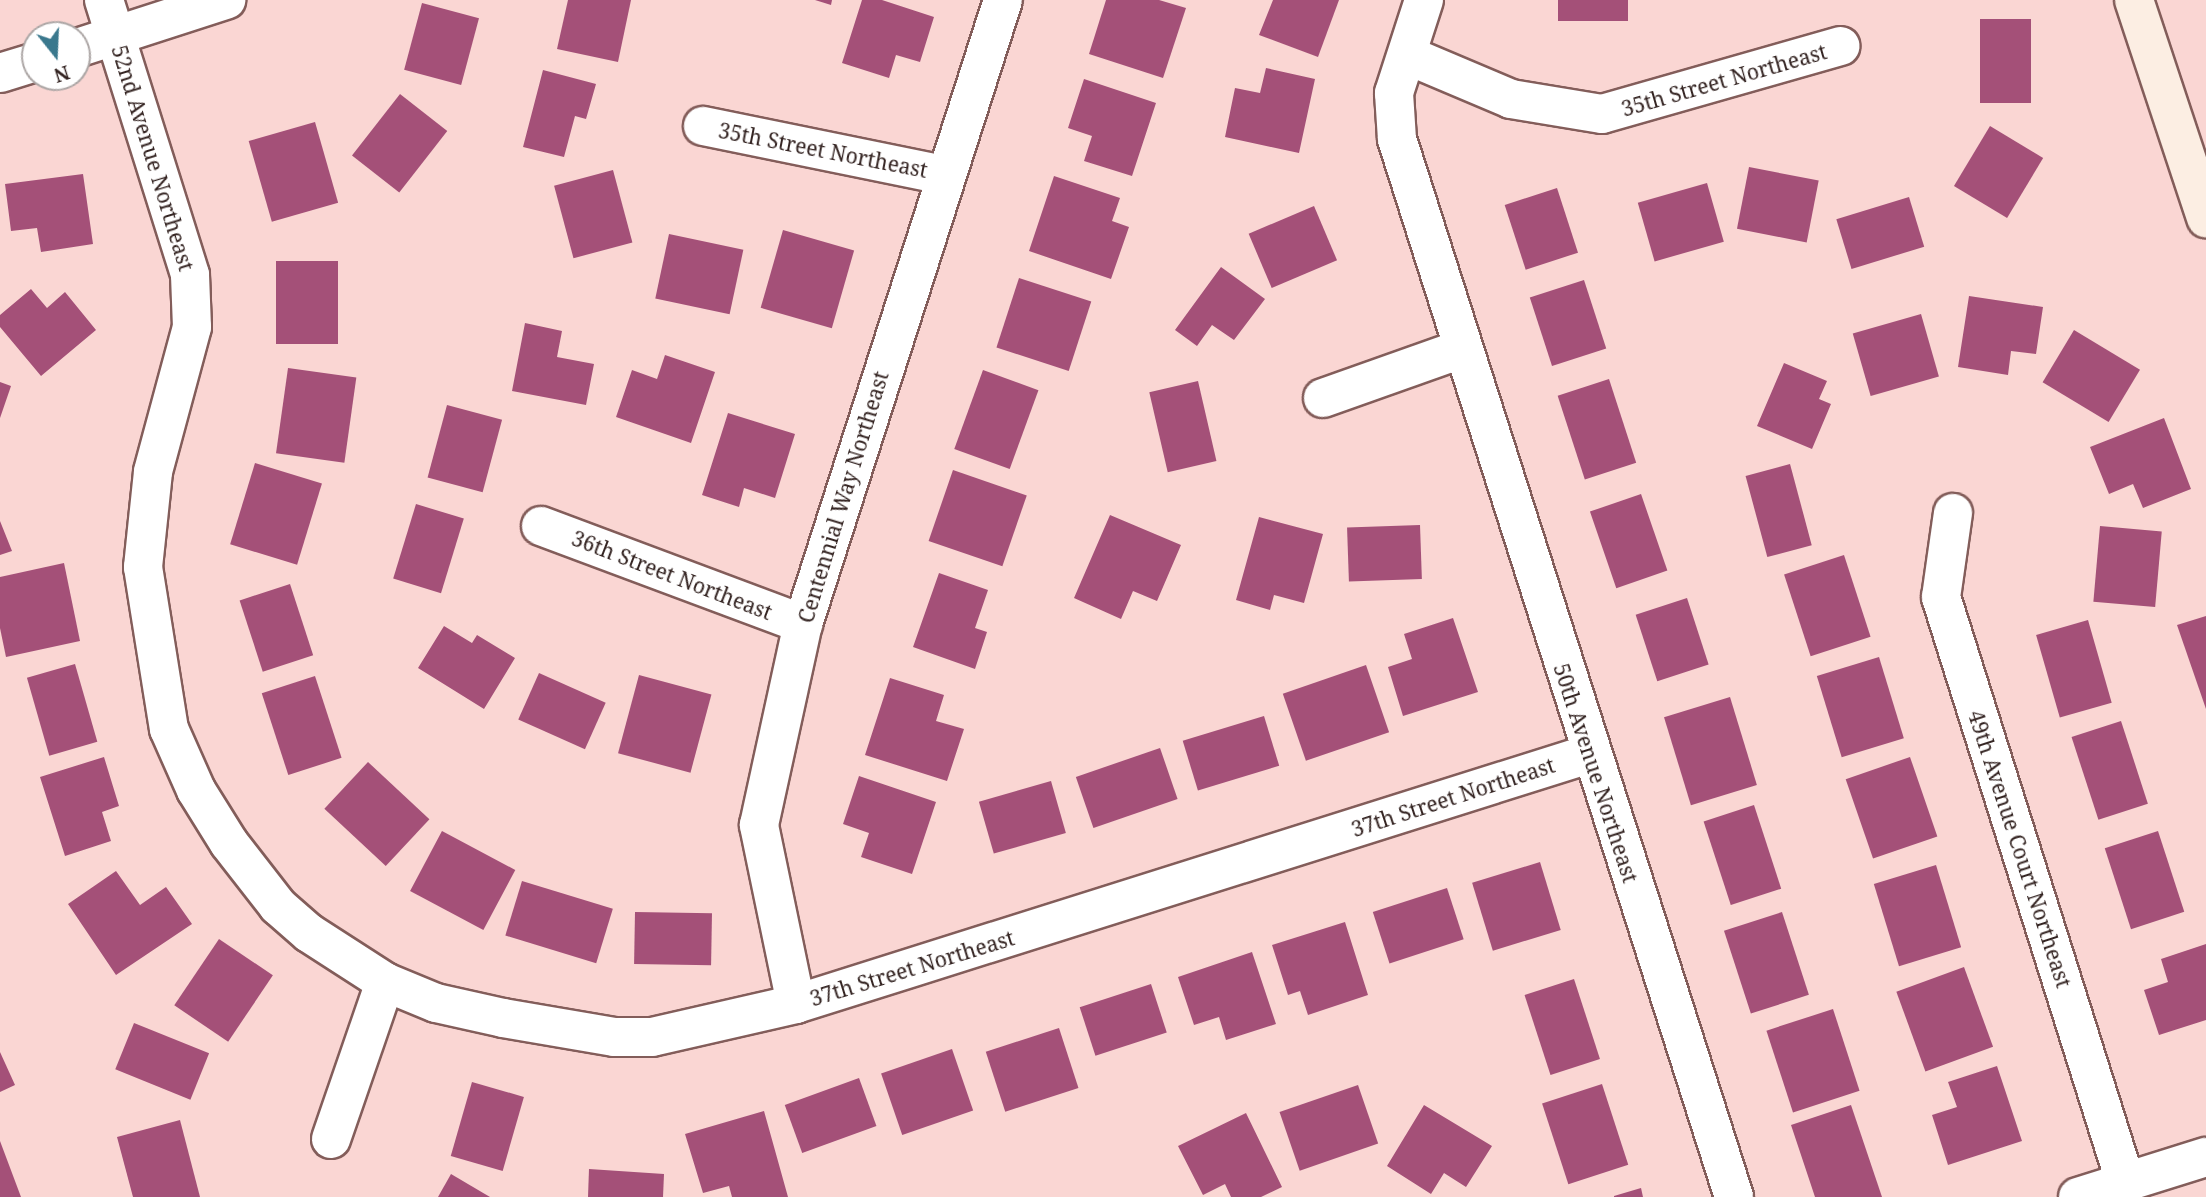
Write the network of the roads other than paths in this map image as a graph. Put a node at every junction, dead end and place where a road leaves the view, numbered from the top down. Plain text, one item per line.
1 (104, 0) edge
2 (226, 0) edge
3 (1003, 0) edge
4 (1424, 0) edge
5 (2134, 0) edge
6 (116, 36) junction
7 (91, 44) edge
8 (1841, 46) dead end
9 (1407, 55) junction
10 (21, 66) edge
11 (0, 73) edge
12 (703, 126) dead end
13 (944, 175) junction
14 (2206, 218) edge
15 (1461, 349) junction
16 (1323, 398) dead end
17 (1953, 513) dead end
18 (541, 526) dead end
19 (803, 624) junction
20 (1589, 754) junction
21 (386, 982) junction
22 (796, 1004) junction
23 (331, 1139) dead end
24 (2206, 1157) edge
25 (2125, 1181) junction
26 (1734, 1197) edge
27 (2078, 1197) edge

1 - 6 street, 52nd Avenue Northeast
2 - 6 street, 52nd Avenue Northeast
3 - 13 street, Centennial Way Northeast
4 - 9 street, 50th Avenue Northeast
5 - 14 main road
6 - 7 street, 52nd Avenue Northeast
6 - 21 street, 52nd Avenue Northeast
8 - 9 street, 35th Street Northeast
9 - 15 street, 50th Avenue Northeast
10 - 11 street
12 - 13 street, 35th Street Northeast
13 - 19 street, Centennial Way Northeast
15 - 16 street
15 - 20 street, 50th Avenue Northeast
17 - 25 street, 49th Avenue Court Northeast
18 - 19 street, 36th Street Northeast
19 - 22 street, Centennial Way Northeast
20 - 22 street, 37th Street Northeast
20 - 26 street, 50th Avenue Northeast
21 - 22 street, 37th Street Northeast
21 - 23 street
24 - 25 street
25 - 27 street

